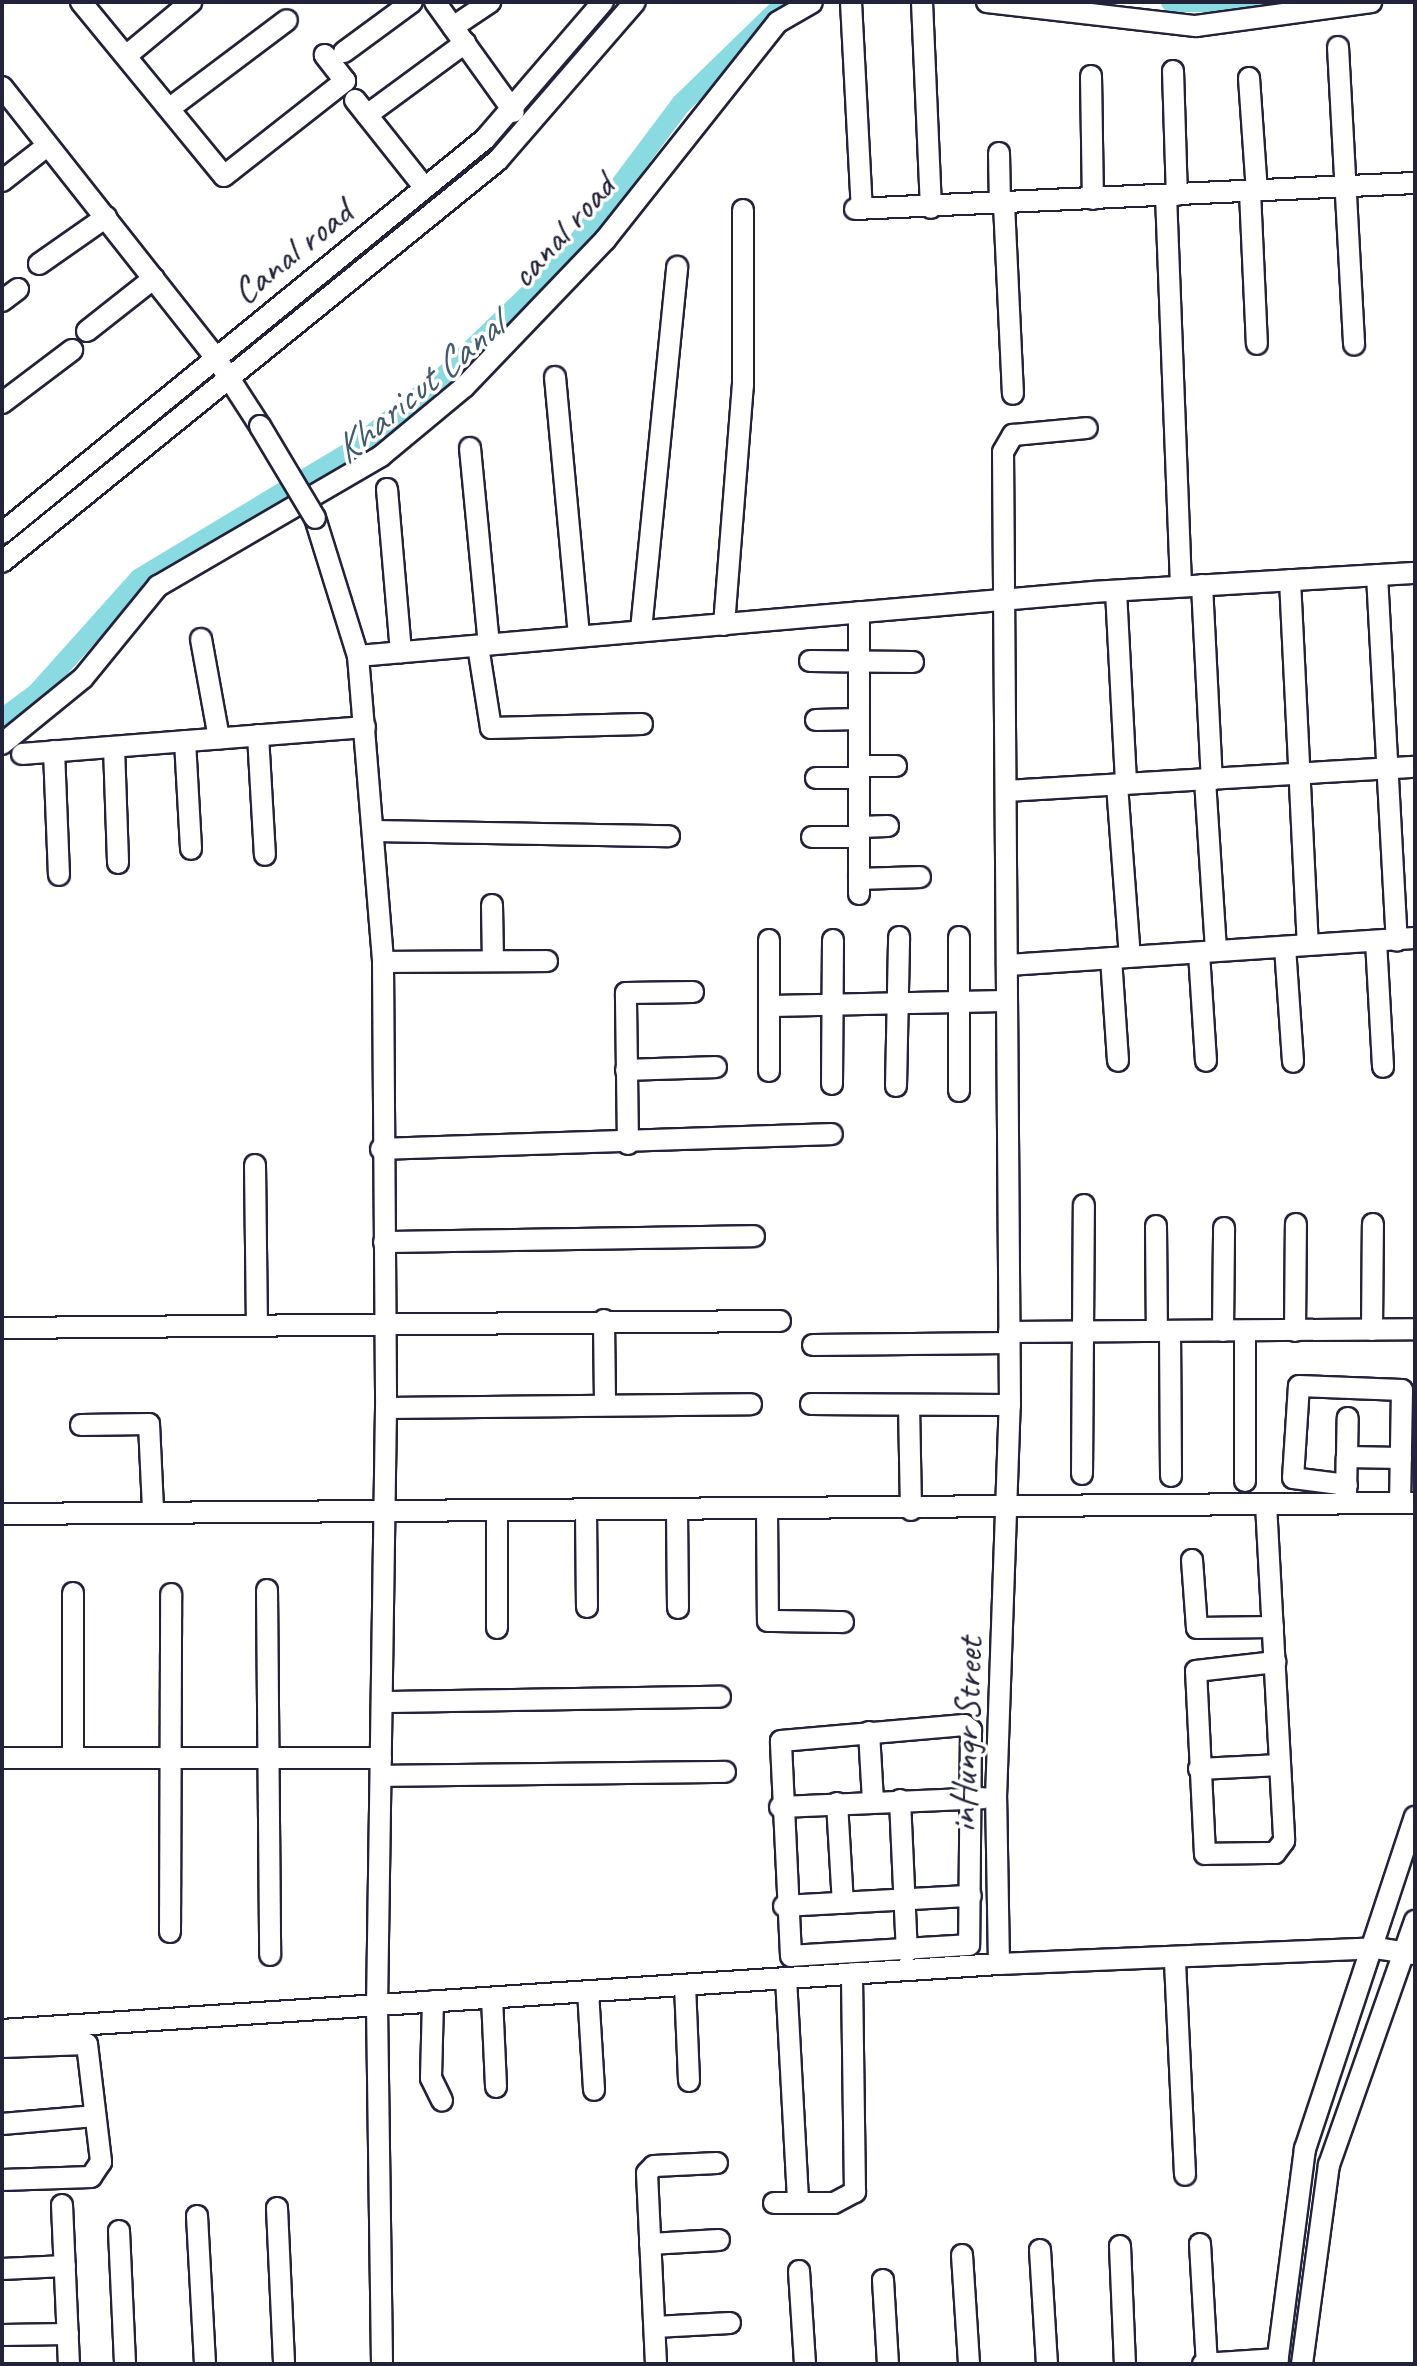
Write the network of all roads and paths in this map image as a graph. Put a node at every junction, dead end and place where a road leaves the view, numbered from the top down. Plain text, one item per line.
1 (81, 2) edge
2 (191, 2) edge
3 (412, 2) edge
4 (435, 2) edge
5 (490, 2) edge
6 (603, 2) edge
7 (635, 2) edge
8 (812, 2) edge
9 (851, 2) edge
10 (922, 2) edge
11 (987, 2) edge
12 (1371, 2) edge
13 (287, 20) dead end
14 (459, 35) junction
15 (1338, 47) dead end
16 (126, 56) junction
17 (1173, 71) dead end
18 (1091, 76) dead end
19 (1249, 78) dead end
20 (2, 87) edge
21 (170, 108) junction
22 (514, 112) junction
23 (48, 145) junction
24 (999, 153) dead end
25 (2, 181) edge
26 (1415, 183) edge
27 (425, 188) junction
28 (1346, 188) junction
29 (1253, 192) junction
30 (1171, 195) junction
31 (1093, 199) junction
32 (1002, 204) junction
33 (931, 208) junction
34 (743, 210) dead end
35 (106, 217) junction
36 (39, 264) dead end
37 (677, 267) dead end
38 (154, 278) junction
39 (87, 331) dead end
40 (1257, 344) dead end
41 (1354, 345) dead end
42 (72, 350) dead end
43 (216, 358) junction
44 (227, 376) junction
45 (555, 377) dead end
46 (1013, 394) dead end
47 (2, 403) edge
48 (1087, 428) dead end
49 (470, 448) dead end
50 (387, 489) dead end
51 (2, 533) edge
52 (2, 562) edge
53 (1415, 573) edge
54 (1377, 575) junction
55 (1290, 580) junction
56 (1191, 585) junction
57 (1116, 591) junction
58 (1005, 600) junction
59 (859, 612) junction
60 (724, 625) junction
61 (641, 630) junction
62 (579, 636) junction
63 (201, 639) dead end
64 (484, 645) junction
65 (401, 652) junction
66 (358, 656) junction
67 (810, 661) dead end
68 (859, 661) junction
69 (913, 662) dead end
70 (859, 719) junction
71 (816, 720) dead end
72 (642, 724) dead end
73 (365, 727) junction
74 (258, 735) junction
75 (219, 738) junction
76 (185, 741) junction
77 (2, 744) edge
78 (114, 747) junction
79 (54, 751) junction
80 (22, 754) dead end
81 (896, 766) dead end
82 (1415, 767) edge
83 (1388, 769) junction
84 (859, 772) junction
85 (1300, 775) junction
86 (816, 778) dead end
87 (1208, 780) junction
88 (1122, 784) junction
89 (1006, 791) junction
90 (888, 826) dead end
91 (374, 831) junction
92 (859, 832) junction
93 (669, 836) dead end
94 (812, 837) dead end
95 (191, 849) dead end
96 (265, 855) dead end
97 (118, 863) dead end
98 (59, 875) dead end
99 (920, 877) dead end
100 (492, 905) dead end
101 (899, 937) dead end
102 (959, 937) dead end
103 (1406, 939) edge
104 (769, 940) dead end
105 (833, 940) dead end
106 (1376, 941) junction
107 (1308, 945) junction
108 (1285, 947) junction
109 (1208, 952) junction
110 (1120, 958) junction
111 (493, 961) junction
112 (547, 961) dead end
113 (383, 962) junction
114 (1007, 965) junction
115 (693, 992) dead end
116 (1006, 1001) junction
117 (959, 1002) junction
118 (897, 1003) junction
119 (832, 1005) junction
120 (770, 1006) junction
121 (1118, 1061) dead end
122 (1206, 1061) dead end
123 (1293, 1062) dead end
124 (716, 1067) dead end
125 (1383, 1067) dead end
126 (626, 1070) junction
127 (769, 1071) dead end
128 (832, 1084) dead end
129 (896, 1086) dead end
130 (959, 1091) dead end
131 (832, 1134) dead end
132 (628, 1144) junction
133 (381, 1149) junction
134 (255, 1165) dead end
135 (1084, 1205) dead end
136 (1296, 1224) dead end
137 (1373, 1224) dead end
138 (1156, 1226) dead end
139 (1224, 1228) dead end
140 (754, 1236) dead end
141 (384, 1242) junction
142 (386, 1319) junction
143 (604, 1320) junction
144 (780, 1321) dead end
145 (257, 1322) junction
146 (2, 1328) edge
147 (1415, 1329) edge
148 (1372, 1330) junction
149 (1163, 1331) junction
150 (1223, 1331) junction
151 (1245, 1331) junction
152 (1295, 1331) junction
153 (1079, 1332) junction
154 (1009, 1337) junction
155 (813, 1345) dead end
156 (751, 1404) dead end
157 (811, 1404) dead end
158 (605, 1405) junction
159 (909, 1405) junction
160 (1010, 1405) junction
161 (386, 1408) junction
162 (1348, 1418) dead end
163 (81, 1425) dead end
164 (1347, 1457) junction
165 (1401, 1458) junction
166 (1082, 1474) dead end
167 (1171, 1476) dead end
168 (1245, 1481) dead end
169 (1408, 1494) edge
170 (1346, 1495) junction
171 (1266, 1504) junction
172 (1008, 1509) junction
173 (153, 1510) junction
174 (911, 1510) junction
175 (767, 1511) junction
176 (677, 1512) junction
177 (586, 1513) junction
178 (2, 1514) edge
179 (497, 1514) junction
180 (384, 1516) junction
181 (1192, 1560) dead end
182 (267, 1590) dead end
183 (73, 1593) dead end
184 (171, 1594) dead end
185 (587, 1607) dead end
186 (678, 1608) dead end
187 (843, 1622) dead end
188 (1273, 1627) junction
189 (497, 1628) dead end
190 (1275, 1662) junction
191 (720, 1697) dead end
192 (384, 1702) junction
193 (869, 1732) junction
194 (73, 1757) junction
195 (173, 1757) junction
196 (2, 1758) edge
197 (270, 1758) junction
198 (1280, 1765) junction
199 (381, 1767) junction
200 (1199, 1769) junction
201 (725, 1772) dead end
202 (971, 1798) junction
203 (996, 1798) junction
204 (900, 1800) junction
205 (873, 1801) junction
206 (837, 1803) junction
207 (780, 1807) junction
208 (1415, 1817) edge
209 (971, 1896) junction
210 (904, 1899) junction
211 (843, 1903) junction
212 (784, 1906) junction
213 (1415, 1921) edge
214 (170, 1932) dead end
215 (1376, 1948) junction
216 (907, 1952) junction
217 (1410, 1954) edge
218 (270, 1955) dead end
219 (1175, 1962) junction
220 (999, 1964) junction
221 (852, 1973) junction
222 (786, 1978) junction
223 (685, 1985) junction
224 (588, 1991) junction
225 (492, 1998) junction
226 (433, 2001) junction
227 (377, 2005) junction
228 (2, 2030) edge
229 (2, 2047) edge
230 (689, 2081) dead end
231 (496, 2087) dead end
232 (594, 2090) dead end
233 (442, 2101) dead end
234 (95, 2116) junction
235 (2, 2124) edge
236 (717, 2163) dead end
237 (1185, 2175) dead end
238 (2, 2180) edge
239 (774, 2203) dead end
240 (798, 2203) junction
241 (62, 2205) dead end
242 (277, 2208) dead end
243 (197, 2216) dead end
244 (119, 2231) dead end
245 (719, 2240) dead end
246 (650, 2244) junction
247 (1200, 2244) dead end
248 (1120, 2246) dead end
249 (1040, 2250) dead end
250 (962, 2255) dead end
251 (65, 2266) junction
252 (2, 2269) edge
253 (799, 2271) dead end
254 (883, 2280) dead end
255 (730, 2323) dead end
256 (655, 2327) junction
257 (68, 2334) junction
258 (2, 2335) edge
259 (1278, 2361) edge
260 (69, 2364) edge
261 (125, 2364) edge
262 (205, 2364) edge
263 (284, 2364) edge
264 (382, 2364) edge
265 (656, 2364) edge
266 (805, 2364) edge
267 (888, 2364) edge
268 (969, 2364) edge
269 (1047, 2364) edge
270 (1125, 2364) edge
271 (1205, 2364) edge
272 (1302, 2364) edge

1 - 16 street
2 - 16 street
3 - 21 street
4 - 14 street
5 - 14 street
6 - 22 street, Canal road
7 - 44 street
8 - 77 street, canal road
9 - 33 street
10 - 33 street
11 - 12 street
13 - 21 street
14 - 22 street
14 - 27 street
15 - 28 street
16 - 21 street
17 - 30 street
18 - 31 street
19 - 29 street
20 - 23 street
22 - 27 street, Canal road
23 - 25 street
23 - 35 street
24 - 32 street
26 - 28 street
27 - 43 street, Canal road
28 - 29 street
28 - 41 street
29 - 30 street
29 - 40 street
30 - 31 street
30 - 56 street
31 - 32 street
32 - 33 street
32 - 46 street
34 - 60 street
35 - 36 street
35 - 38 street
37 - 61 street
38 - 39 street
38 - 43 street
42 - 47 street
43 - 44 street
43 - 51 street, Canal road
44 - 52 street
44 - 66 street, bridge
45 - 62 street
48 - 58 street, inHungr Street
49 - 64 street
50 - 65 street
53 - 54 street
54 - 55 street
54 - 83 street
55 - 56 street
55 - 85 street
56 - 57 street
56 - 87 street
57 - 58 street
57 - 88 street
58 - 59 street
58 - 89 street, inHungr Street
59 - 60 street
59 - 68 street
60 - 61 street
61 - 62 street
62 - 64 street
63 - 75 street
64 - 65 street
64 - 72 street
65 - 66 street
66 - 73 street
67 - 68 street
68 - 69 street
68 - 70 street
70 - 71 street
70 - 84 street
73 - 74 street
73 - 91 street
74 - 75 street
74 - 96 street
75 - 76 street
76 - 78 street
76 - 95 street
78 - 79 street
78 - 97 street
79 - 80 street
79 - 98 street
81 - 84 street
82 - 83 street
83 - 85 street
83 - 103 street
84 - 86 street
84 - 92 street
85 - 87 street
85 - 107 street
87 - 88 street
87 - 109 street
88 - 89 street
88 - 110 street
89 - 114 street, inHungr Street
90 - 92 street
91 - 93 street
91 - 113 street
92 - 94 street
92 - 99 street
100 - 111 street
101 - 118 street
102 - 117 street
103 - 106 street
104 - 120 street
105 - 119 street
106 - 107 street
106 - 125 street
107 - 108 street
108 - 109 street
108 - 123 street
109 - 110 street
109 - 122 street
110 - 114 street
110 - 121 street
111 - 112 street
111 - 113 street
113 - 133 street
114 - 116 street, inHungr Street
115 - 126 street
116 - 117 street
116 - 154 street, inHungr Street
117 - 118 street
117 - 130 street
118 - 119 street
118 - 129 street
119 - 120 street
119 - 128 street
120 - 127 street
124 - 126 street
126 - 132 street
131 - 132 street
132 - 133 street
133 - 141 street
134 - 145 street
135 - 153 street
136 - 152 street
137 - 148 street
138 - 149 street
139 - 150 street
140 - 141 street
141 - 142 street
142 - 143 street
142 - 145 street
142 - 161 street
143 - 144 street
143 - 158 street
145 - 146 street
147 - 148 street
148 - 152 street
149 - 150 street
149 - 153 street
149 - 167 street
150 - 151 street
151 - 152 street
151 - 168 street
153 - 154 street
153 - 166 street
154 - 155 street
154 - 160 street, inHungr Street
156 - 158 street
157 - 159 street
158 - 161 street
159 - 160 street
159 - 174 street
160 - 172 street, inHungr Street
161 - 180 street
162 - 164 street
163 - 173 street
164 - 165 street
164 - 170 street
165 - 169 street
165 - 170 street
169 - 170 street
170 - 171 street
171 - 172 street
171 - 188 street
172 - 174 street
172 - 203 street, inHungr Street
173 - 178 street
173 - 180 street
174 - 175 street
175 - 176 street
175 - 187 street
176 - 177 street
176 - 186 street
177 - 179 street
177 - 185 street
179 - 180 street
179 - 189 street
180 - 192 street
181 - 188 street
182 - 197 street
183 - 194 street
184 - 195 street
188 - 190 street
190 - 198 street
190 - 200 street
191 - 192 street
192 - 199 street
193 - 202 street
193 - 205 street
193 - 207 street
194 - 195 street
194 - 196 street
195 - 197 street
195 - 214 street
197 - 199 street
197 - 218 street
198 - 200 street
198 - 200 street
199 - 201 street
199 - 227 street
202 - 203 street
202 - 204 street
202 - 209 street
203 - 220 street, inHungr Street
204 - 205 street
204 - 210 street
205 - 206 street
206 - 207 street
206 - 211 street
207 - 212 street
208 - 215 street
209 - 210 street
209 - 216 street
210 - 211 street
210 - 216 street
211 - 212 street
212 - 216 street
213 - 217 street
215 - 217 street
215 - 219 street
215 - 259 street
217 - 272 street
219 - 220 street
219 - 237 street
220 - 221 street
221 - 222 street
221 - 240 street
222 - 223 street
222 - 240 street
223 - 224 street
223 - 230 street
224 - 225 street
224 - 232 street
225 - 226 street
225 - 231 street
226 - 227 street
226 - 233 street
227 - 228 street
227 - 264 street
229 - 234 street
234 - 235 street
234 - 238 street
236 - 246 street
239 - 240 street
241 - 251 street
242 - 263 street
243 - 262 street
244 - 261 street
245 - 246 street
246 - 256 street
247 - 271 street
248 - 270 street
249 - 269 street
250 - 268 street
251 - 252 street
251 - 257 street
253 - 266 street
254 - 267 street
255 - 256 street
256 - 265 street
257 - 258 street
257 - 260 street
259 - 271 street

